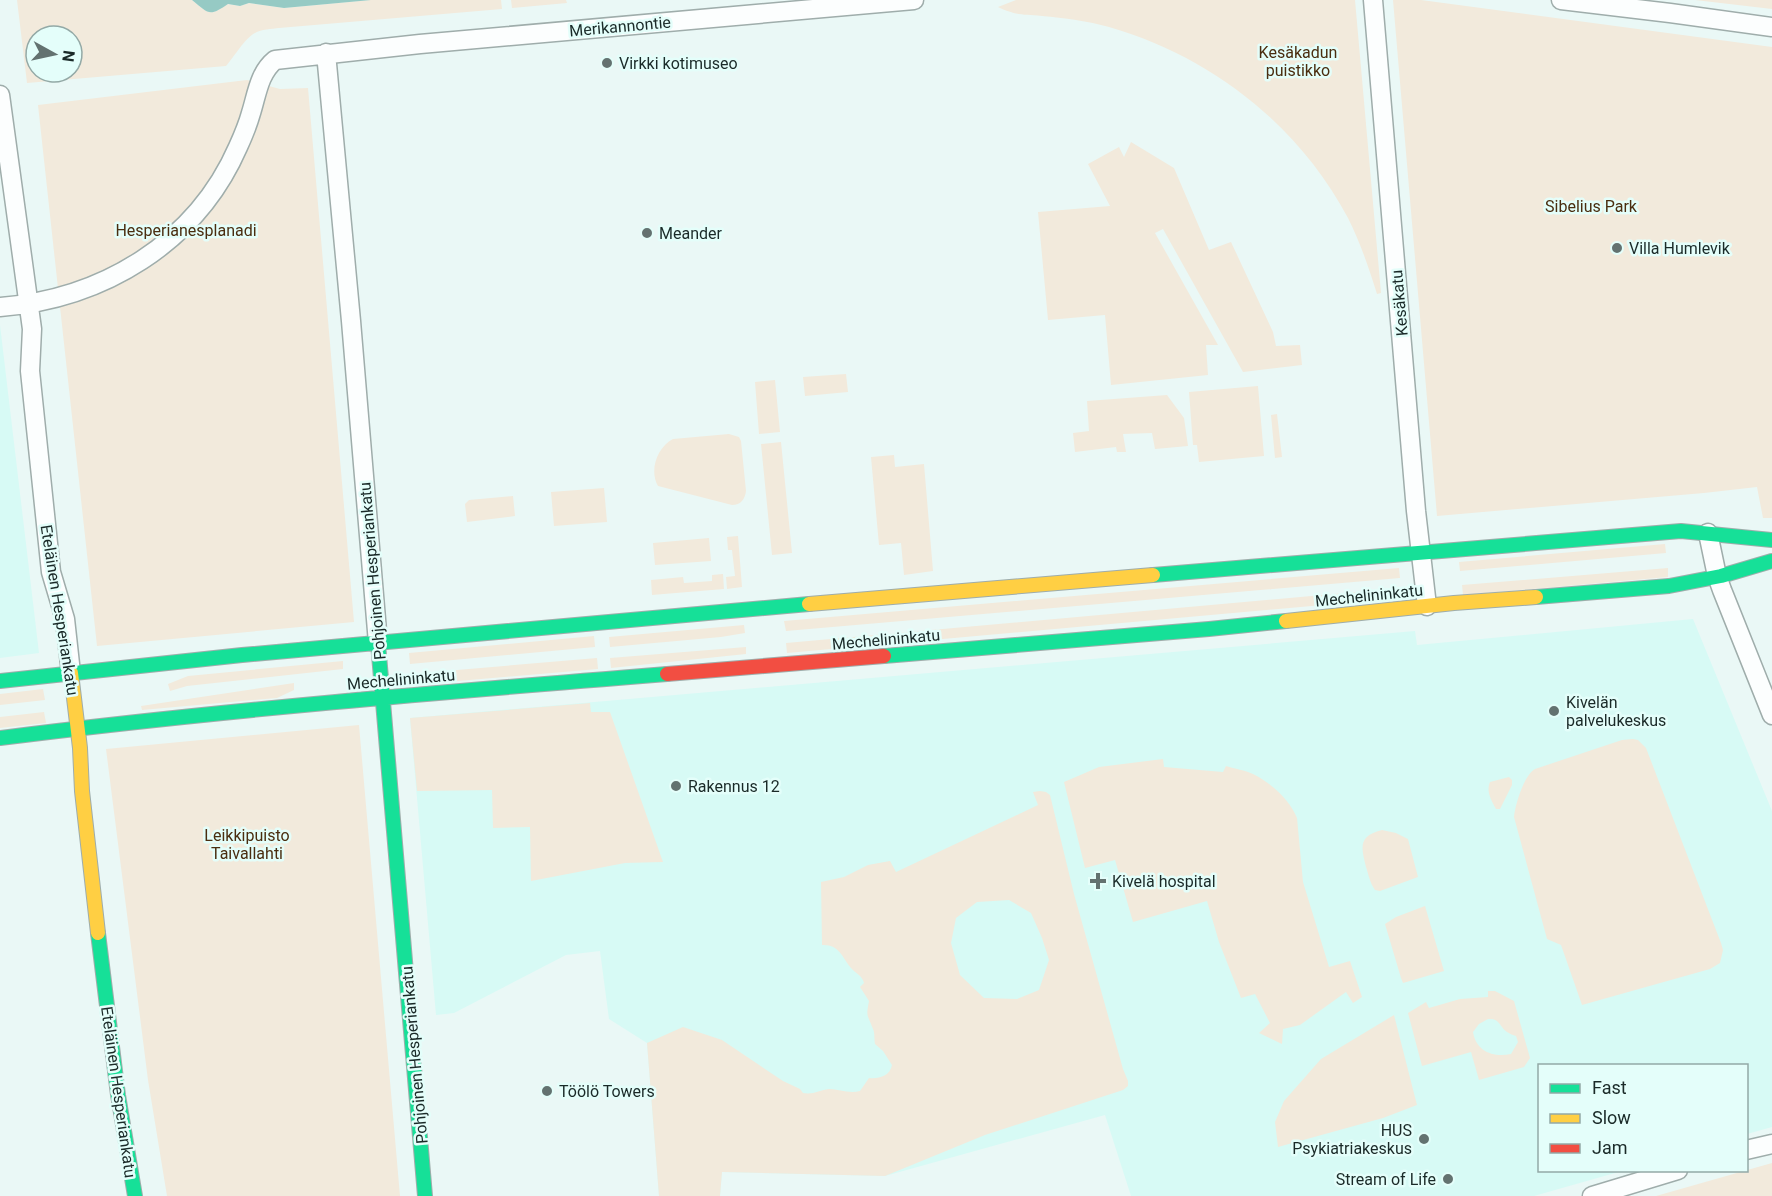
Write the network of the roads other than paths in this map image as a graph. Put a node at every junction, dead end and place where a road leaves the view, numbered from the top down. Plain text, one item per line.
1 (914, 0) edge
2 (1373, 0) edge
3 (1561, 0) edge
4 (1772, 27) edge
5 (326, 53) junction
6 (0, 95) edge
7 (29, 303) junction
8 (0, 307) edge
9 (1708, 532) junction
10 (1772, 540) edge
11 (1421, 552) junction
12 (1772, 561) edge
13 (1717, 576) junction
14 (1426, 606) junction
15 (378, 643) junction
16 (71, 673) junction
17 (0, 681) edge
18 (382, 697) junction
19 (1772, 715) edge
20 (78, 728) junction
21 (0, 738) edge
22 (1772, 1143) edge
23 (1748, 1149) edge
24 (1670, 1172) edge
25 (135, 1196) edge
26 (425, 1196) edge
27 (1592, 1196) edge

1 - 5 street, Merikannontie
2 - 11 street, Kesäkatu
3 - 4 street
5 - 7 street, Merikannontie
5 - 15 street, Pohjoinen Hesperiankatu
6 - 7 street, Eteläinen Hesperiankatu
7 - 8 street
7 - 16 street, Eteläinen Hesperiankatu
9 - 10 main road
9 - 11 main road
9 - 13 street
11 - 14 street, Kesäkatu
11 - 15 main road
12 - 13 main road, Mechelininkatu
13 - 14 main road, Mechelininkatu
13 - 19 street
14 - 18 main road, Mechelininkatu
15 - 16 main road
15 - 18 main road, Pohjoinen Hesperiankatu
16 - 17 main road
16 - 20 main road, Eteläinen Hesperiankatu
18 - 20 main road, Mechelininkatu
18 - 26 main road, Pohjoinen Hesperiankatu
20 - 21 main road, Mechelininkatu
20 - 25 main road, Eteläinen Hesperiankatu
22 - 23 street
24 - 27 street

